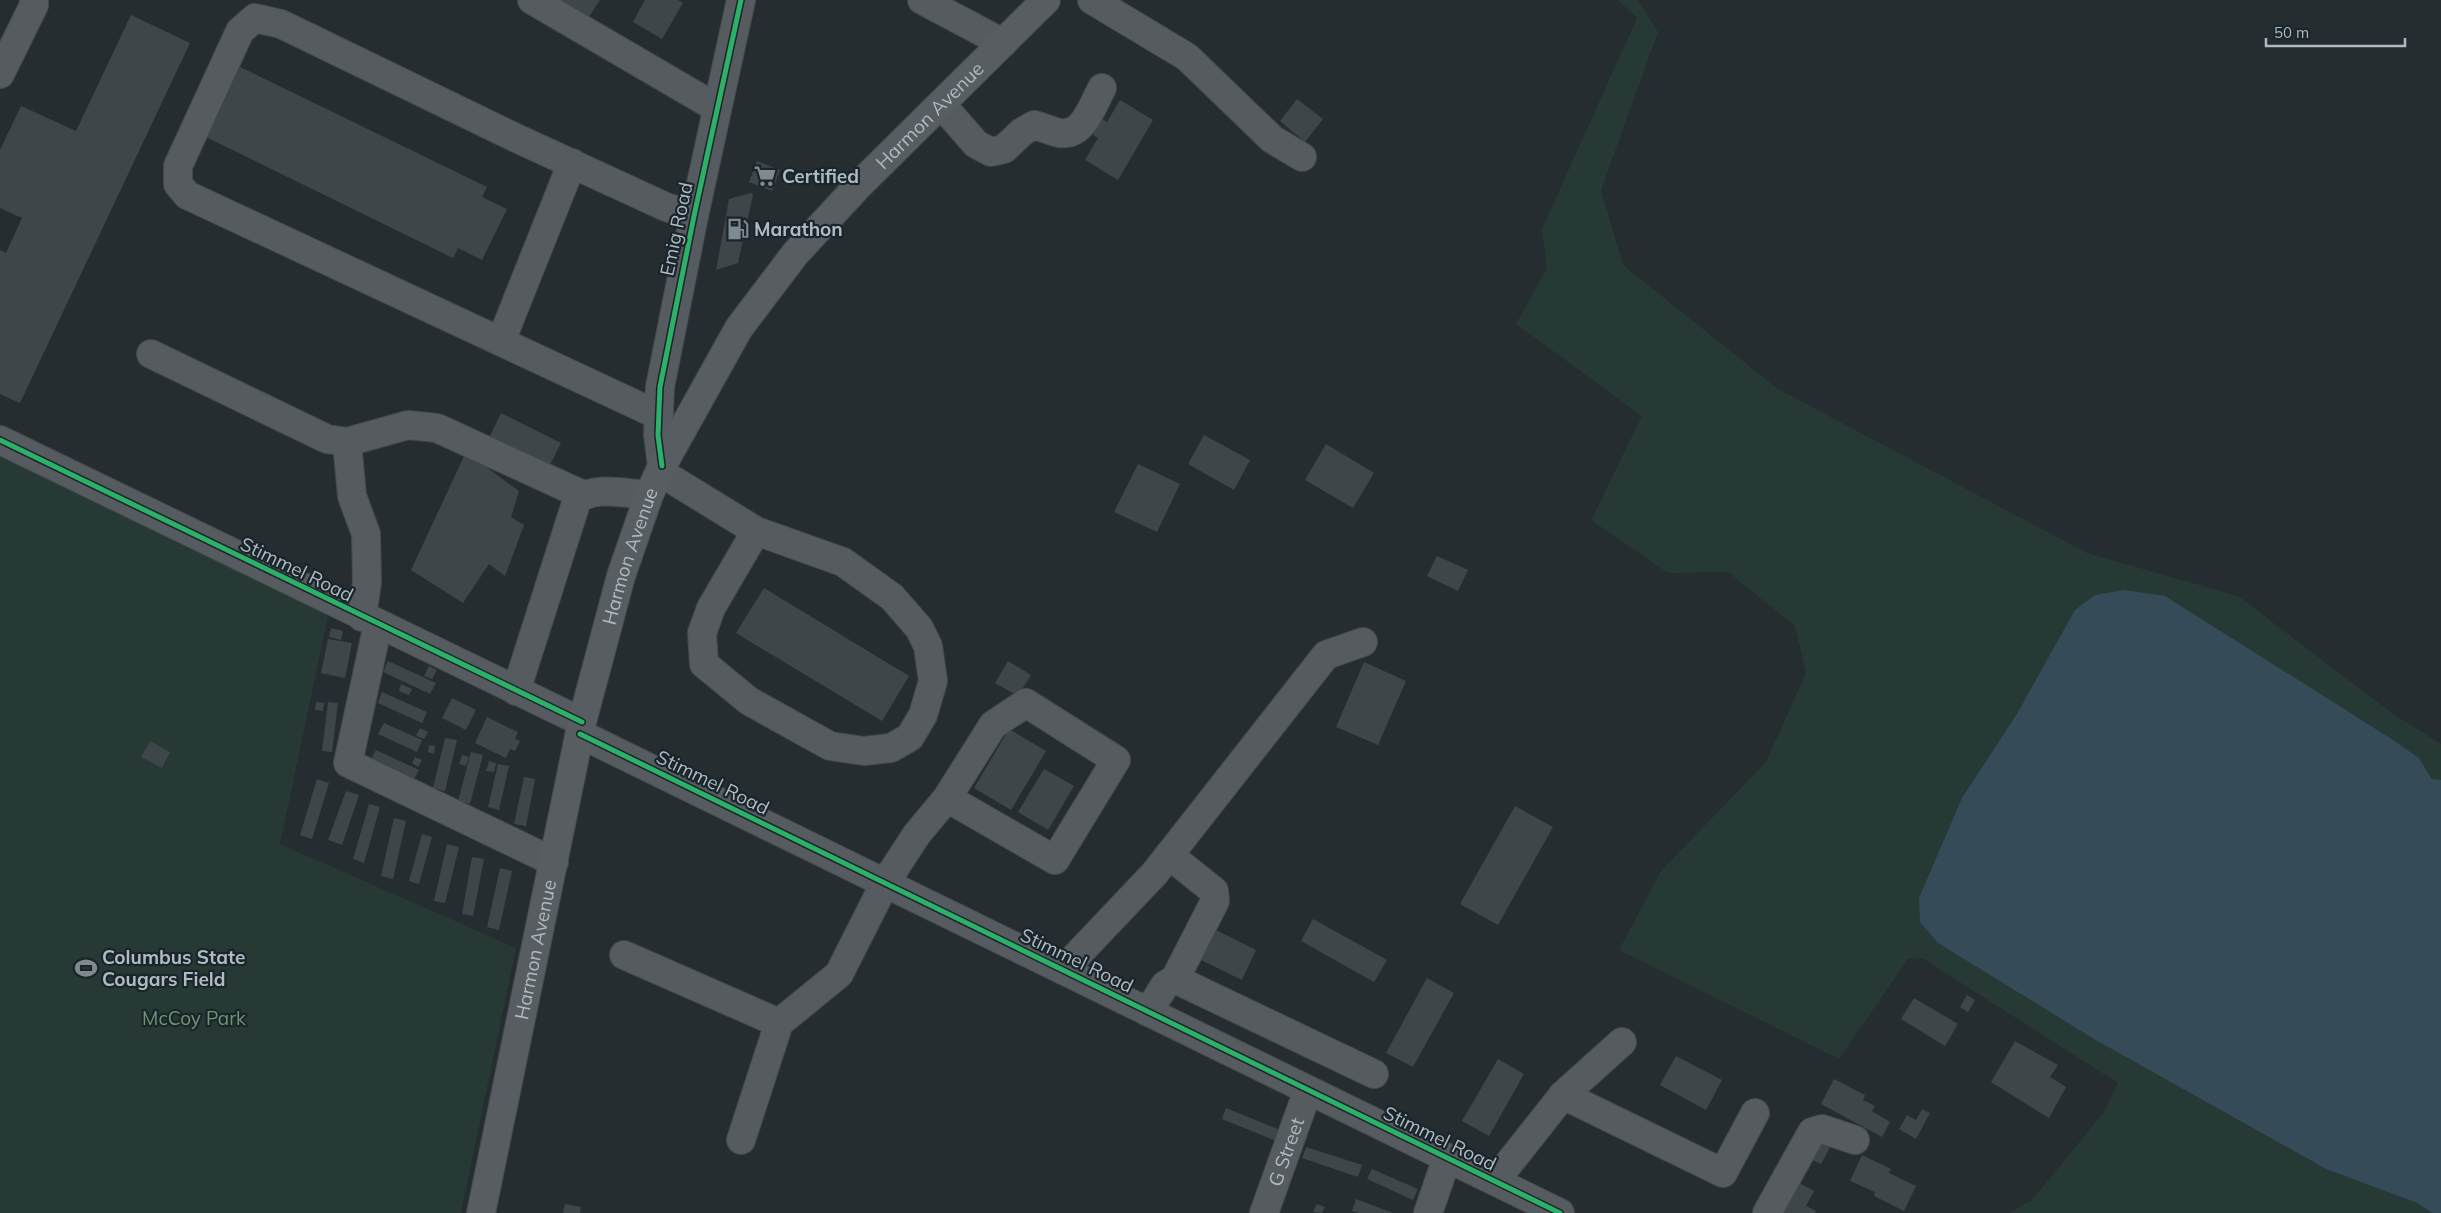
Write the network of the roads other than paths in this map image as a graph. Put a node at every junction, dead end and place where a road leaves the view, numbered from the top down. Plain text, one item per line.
1 (34, 0) edge
2 (532, 0) edge
3 (741, 0) edge
4 (922, 0) edge
5 (1046, 0) edge
6 (1092, 0) edge
7 (1003, 43) junction
8 (0, 74) edge
9 (1102, 88) dead end
10 (941, 104) junction
11 (717, 108) junction
12 (1302, 157) dead end
13 (572, 164) junction
14 (694, 216) junction
15 (501, 341) junction
16 (151, 354) dead end
17 (658, 415) junction
18 (0, 440) edge
19 (347, 442) junction
20 (657, 478) junction
21 (583, 495) junction
22 (756, 531) junction
23 (370, 620) junction
24 (1363, 642) dead end
25 (516, 691) junction
26 (581, 728) junction
27 (947, 798) junction
28 (1169, 855) junction
29 (554, 862) junction
30 (885, 883) junction
31 (624, 955) dead end
32 (1063, 970) junction
33 (1175, 979) junction
34 (1148, 1012) junction
35 (779, 1023) junction
36 (1622, 1042) dead end
37 (1374, 1074) dead end
38 (1308, 1090) junction
39 (1564, 1095) junction
40 (1755, 1112) dead end
41 (741, 1140) dead end
42 (1855, 1140) dead end
43 (1447, 1158) junction
44 (1495, 1181) junction
45 (481, 1213) edge
46 (1264, 1213) edge
47 (1428, 1213) edge
48 (1560, 1213) edge
49 (1767, 1213) edge

1 - 8 street
2 - 11 street
3 - 11 street, Emig Road
4 - 7 street
5 - 7 main road, Harmon Avenue
6 - 12 street
7 - 10 main road, Harmon Avenue
9 - 10 street
10 - 20 main road, Harmon Avenue
11 - 14 street, Emig Road
13 - 14 street
13 - 15 street
13 - 15 street
14 - 17 street, Emig Road
15 - 17 street
16 - 19 street
17 - 20 street, Emig Road
18 - 23 street, Stimmel Road
19 - 21 street
19 - 23 street
20 - 21 street
20 - 22 street
20 - 26 main road, Harmon Avenue
21 - 25 street
22 - 22 street
23 - 25 street, Stimmel Road
23 - 29 street
24 - 28 street
25 - 26 street, Stimmel Road
26 - 29 main road, Harmon Avenue
26 - 30 street, Stimmel Road
27 - 27 street
27 - 30 street
28 - 32 street
28 - 33 street
29 - 45 main road, Harmon Avenue
30 - 32 street, Stimmel Road
30 - 35 street
31 - 35 street
32 - 34 street, Stimmel Road
33 - 34 street
33 - 37 street
34 - 38 street, Stimmel Road
35 - 41 street
36 - 39 street
38 - 43 street, Stimmel Road
38 - 46 street, G Street
39 - 40 street
39 - 44 street
42 - 49 street
43 - 44 street, Stimmel Road
43 - 47 street
44 - 48 street, Stimmel Road

